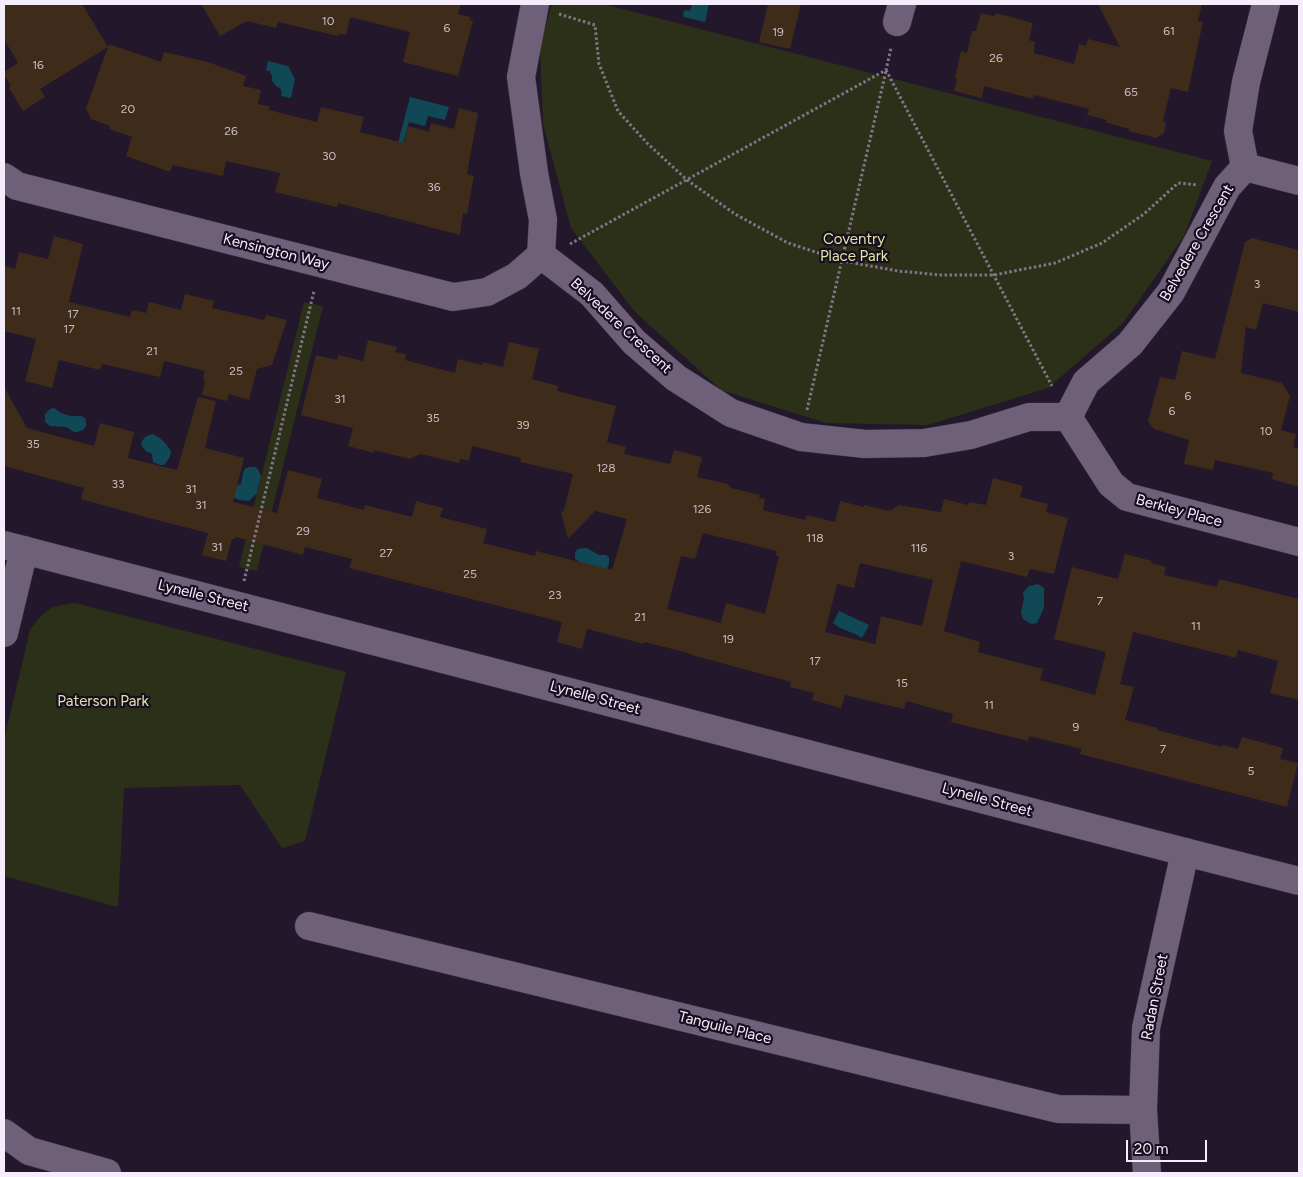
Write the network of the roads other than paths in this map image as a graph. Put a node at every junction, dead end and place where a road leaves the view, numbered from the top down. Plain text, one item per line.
1 (1266, 4) edge
2 (535, 5) edge
3 (1244, 167) junction
4 (4, 177) edge
5 (1299, 181) edge
6 (541, 255) junction
7 (1068, 416) junction
8 (1299, 542) edge
9 (14, 548) edge
10 (4, 633) edge
11 (1185, 852) junction
12 (1299, 881) edge
13 (309, 926) dead end
14 (1143, 1110) junction
15 (4, 1133) edge
16 (107, 1173) edge
17 (1147, 1173) edge

1 - 3 street
2 - 6 street
3 - 5 street
3 - 7 street, Belvedere Crescent
4 - 6 street, Kensington Way
6 - 7 street, Belvedere Crescent
7 - 8 street, Berkley Place
9 - 10 street
9 - 11 street, Lynelle Street
11 - 12 street, Lynelle Street
11 - 14 street, Radan Street
13 - 14 street, Tanguile Place
14 - 17 street, Radan Street
15 - 16 street

